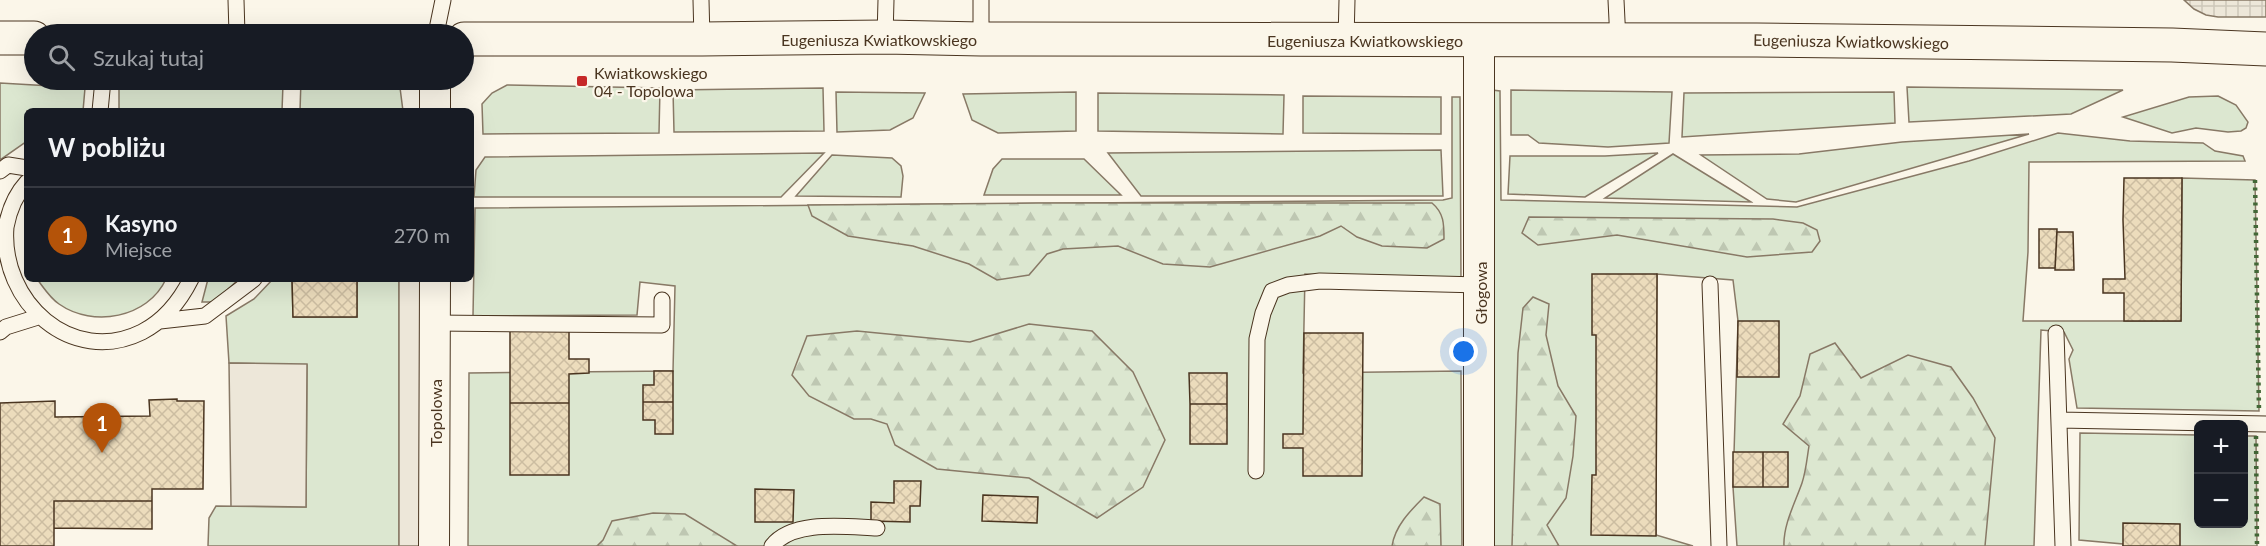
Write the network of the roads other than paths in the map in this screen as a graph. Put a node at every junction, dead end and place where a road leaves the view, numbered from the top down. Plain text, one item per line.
1 (236, 0) edge
2 (443, 0) edge
3 (701, 0) edge
4 (886, 0) edge
5 (981, 0) edge
6 (1347, 0) edge
7 (1616, 0) edge
8 (237, 24) edge
9 (438, 24) edge
10 (885, 37) junction
11 (0, 38) edge
12 (24, 38) edge
13 (474, 39) edge
14 (702, 39) junction
15 (981, 39) junction
16 (1346, 40) junction
17 (1479, 41) junction
18 (1618, 41) junction
19 (2266, 49) edge
20 (102, 90) edge
21 (435, 90) edge
22 (100, 108) edge
23 (435, 108) edge
24 (24, 168) edge
25 (0, 171) edge
26 (24, 187) edge
27 (190, 282) edge
28 (250, 282) edge
29 (435, 282) edge
30 (1710, 284) dead end
31 (1480, 285) junction
32 (662, 300) dead end
33 (38, 317) junction
34 (160, 321) junction
35 (435, 322) junction
36 (2, 327) edge
37 (2056, 333) dead end
38 (2059, 420) junction
39 (2266, 424) edge
40 (1256, 471) dead end
41 (877, 528) dead end
42 (434, 546) edge
43 (772, 546) edge
44 (1479, 546) edge
45 (1719, 546) edge
46 (2063, 546) edge

1 - 8 lane
2 - 9 lane
3 - 14 lane
4 - 10 lane
5 - 15 lane
6 - 16 lane
7 - 18 lane
10 - 14 main road, Eugeniusza Kwiatkowskiego
10 - 15 main road, Eugeniusza Kwiatkowskiego
11 - 12 main road
13 - 14 main road, Eugeniusza Kwiatkowskiego
15 - 16 main road, Eugeniusza Kwiatkowskiego
16 - 17 main road, Eugeniusza Kwiatkowskiego
17 - 18 main road, Eugeniusza Kwiatkowskiego
17 - 31 street, Głogowa
18 - 19 main road, Eugeniusza Kwiatkowskiego
20 - 22 lane
21 - 23 street
24 - 25 lane
26 - 33 lane
27 - 34 lane
28 - 34 lane
29 - 35 street, Topolowa
30 - 45 lane
31 - 40 lane
31 - 44 street, Głogowa
32 - 35 lane
33 - 34 lane
33 - 36 lane
35 - 42 street, Topolowa
37 - 38 lane
38 - 39 lane
38 - 46 lane
41 - 43 lane

